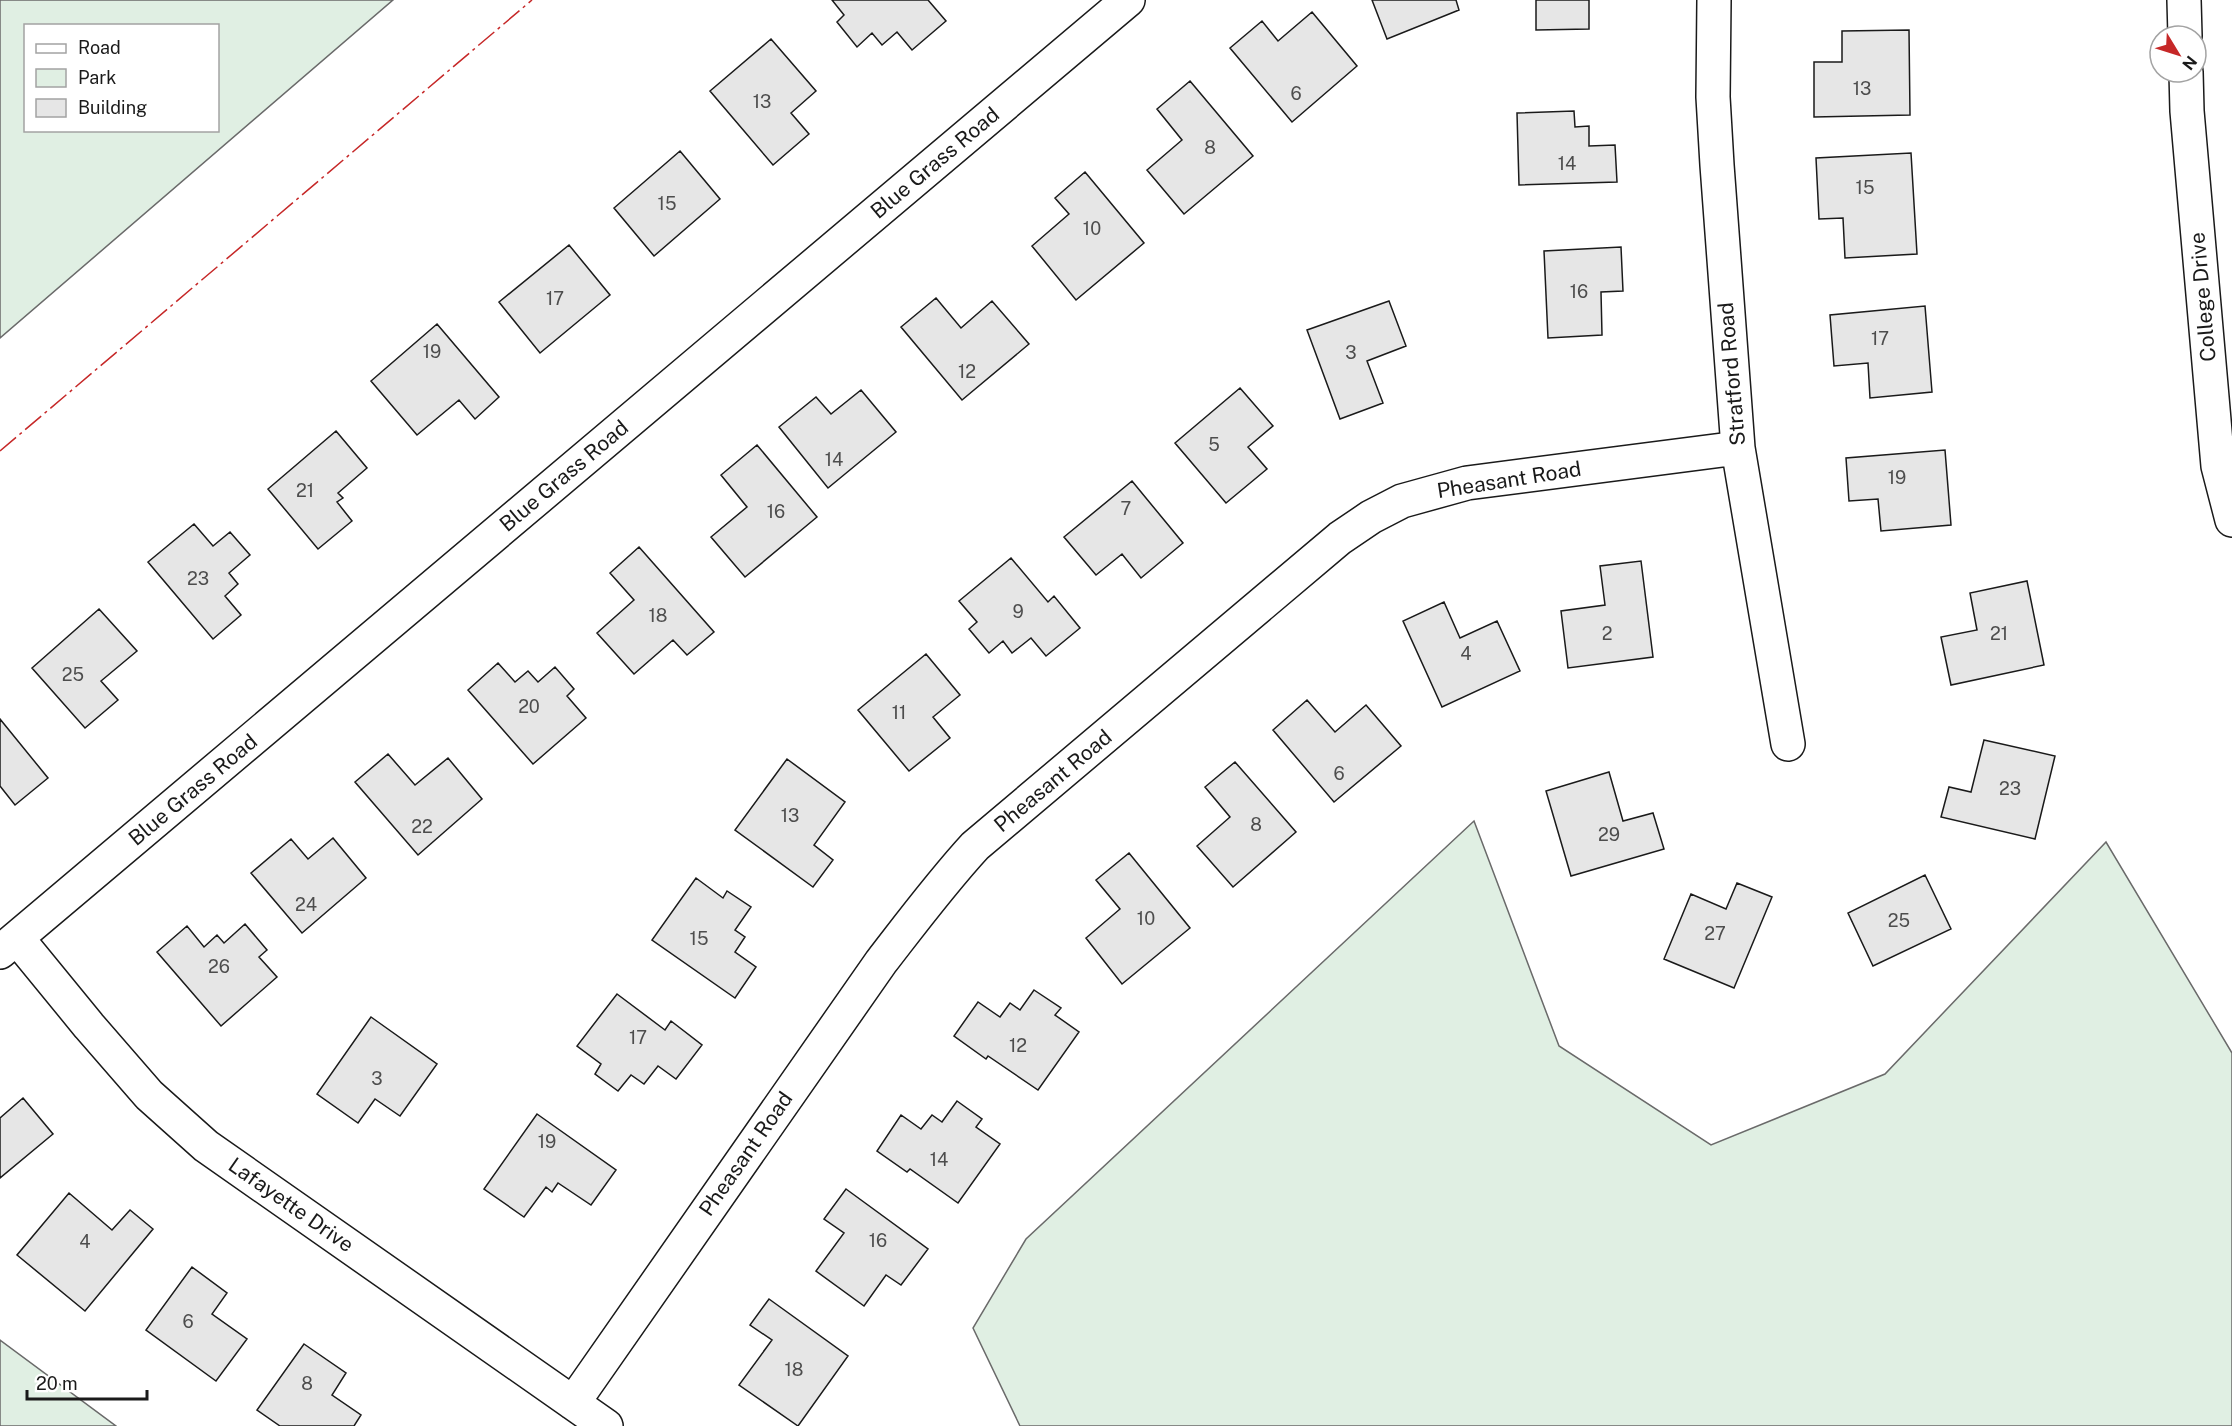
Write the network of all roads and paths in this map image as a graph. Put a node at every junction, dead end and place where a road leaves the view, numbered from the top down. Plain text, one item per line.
1 (1128, 0) edge
2 (1714, 0) edge
3 (2184, 0) edge
4 (2185, 24) edge
5 (2186, 84) edge
6 (1738, 448) junction
7 (2232, 520) edge
8 (1788, 744) dead end
9 (9, 945) edge
10 (573, 1403) junction
11 (606, 1426) edge

1 - 9 street, Blue Grass Road
2 - 6 street, Stratford Road
3 - 4 street
5 - 7 street, College Drive
6 - 8 street, Stratford Road
6 - 10 street, Pheasant Road
9 - 10 street, Lafayette Drive
10 - 11 street, Lafayette Drive

